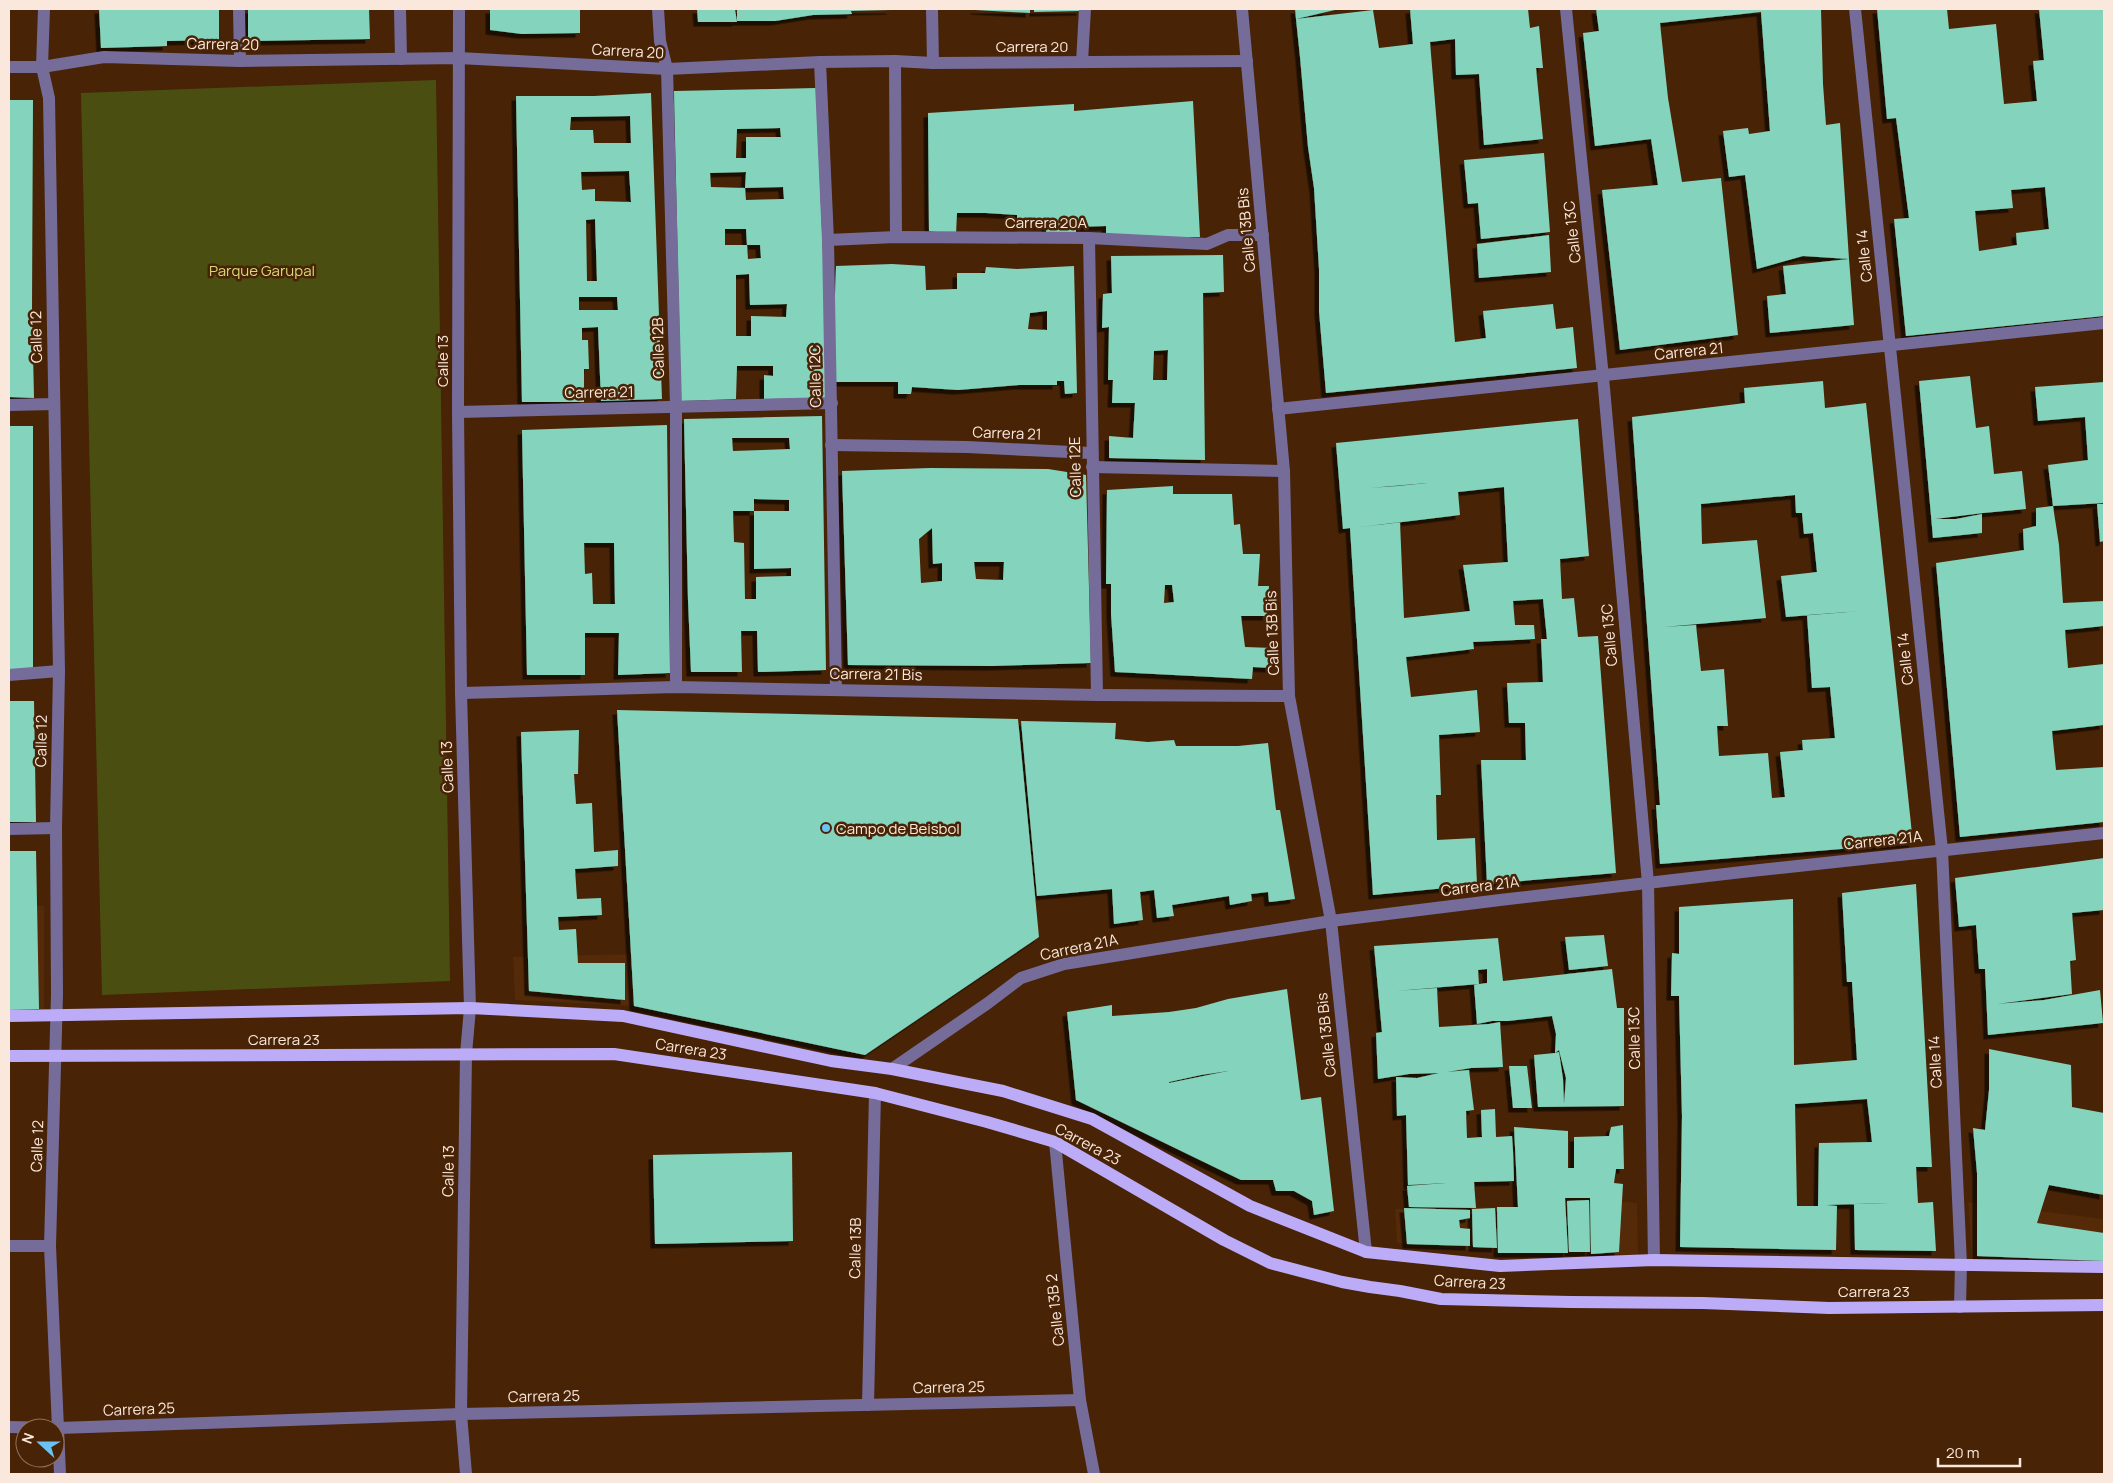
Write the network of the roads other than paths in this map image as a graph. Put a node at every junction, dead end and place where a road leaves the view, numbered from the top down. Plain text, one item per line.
1 (44, 9) edge
2 (239, 9) edge
3 (400, 9) edge
4 (459, 9) edge
5 (658, 9) edge
6 (932, 9) edge
7 (1085, 9) edge
8 (1242, 9) edge
9 (1566, 9) edge
10 (1855, 9) edge
11 (459, 58) junction
12 (402, 59) junction
13 (240, 61) junction
14 (895, 61) junction
15 (1247, 61) junction
16 (820, 62) junction
17 (1082, 62) junction
18 (933, 63) junction
19 (9, 67) edge
20 (42, 67) junction
21 (667, 69) junction
22 (1263, 235) junction
23 (896, 237) junction
24 (1088, 238) junction
25 (828, 240) junction
26 (2104, 323) edge
27 (1889, 346) junction
28 (1603, 376) junction
29 (832, 403) junction
30 (54, 404) junction
31 (9, 405) edge
32 (676, 406) junction
33 (1278, 409) junction
34 (458, 412) junction
35 (831, 446) junction
36 (1091, 453) junction
37 (1092, 467) junction
38 (1284, 471) junction
39 (59, 671) junction
40 (9, 675) edge
41 (676, 688) junction
42 (836, 689) junction
43 (461, 693) junction
44 (1097, 695) junction
45 (1289, 696) junction
46 (56, 828) junction
47 (9, 829) edge
48 (2104, 833) edge
49 (1942, 850) junction
50 (1648, 883) junction
51 (1331, 921) junction
52 (470, 1008) junction
53 (9, 1016) edge
54 (56, 1017) junction
55 (466, 1054) junction
56 (9, 1056) edge
57 (56, 1056) junction
58 (892, 1069) junction
59 (875, 1093) junction
60 (1055, 1142) junction
61 (9, 1246) edge
62 (50, 1246) junction
63 (1366, 1252) junction
64 (1654, 1260) junction
65 (1961, 1264) junction
66 (2104, 1267) edge
67 (2104, 1305) edge
68 (1960, 1307) junction
69 (1080, 1400) junction
70 (868, 1405) junction
71 (461, 1414) junction
72 (59, 1418) edge
73 (65, 1428) edge
74 (466, 1474) edge
75 (1094, 1474) edge

1 - 20 street, Calle 12
2 - 13 street
3 - 12 street
4 - 11 street, Calle 13
5 - 21 street, Calle 12B
6 - 18 street
7 - 17 street
8 - 15 street, Calle 13B Bis
9 - 28 street, Calle 13C
10 - 27 street, Calle 14
11 - 12 street, Carrera 20
11 - 21 street, Carrera 20
11 - 34 street, Calle 13
12 - 13 street, Carrera 20
13 - 20 street, Carrera 20
14 - 16 street, Carrera 20
14 - 18 street, Carrera 20
14 - 23 street
15 - 17 street, Carrera 20
15 - 22 street, Calle 13B Bis
16 - 21 street, Carrera 20
16 - 25 street, Calle 12C
17 - 18 street, Carrera 20
19 - 20 street, Carrera 20
20 - 30 street, Calle 12
21 - 32 street, Calle 12B
22 - 24 street, Carrera 20A
22 - 33 street, Calle 13B Bis
23 - 24 street, Carrera 20A
23 - 25 street, Carrera 20A
24 - 36 street, Calle 12E
25 - 29 street, Calle 12C
26 - 27 street, Carrera 21
27 - 28 street, Carrera 21
27 - 49 street, Calle 14
28 - 33 street, Carrera 21
28 - 50 street, Calle 13C
29 - 32 street, Carrera 21
29 - 35 street, Calle 12C
30 - 31 street
30 - 39 street, Calle 12
32 - 34 street, Carrera 21
32 - 41 street, Calle 12B
33 - 38 street, Calle 13B Bis
34 - 43 street, Calle 13
35 - 36 street, Carrera 21
35 - 42 street, Calle 12C
36 - 37 street, Calle 12E
37 - 38 street
37 - 44 street, Calle 12E
38 - 45 street, Calle 13B Bis
39 - 40 street
39 - 46 street, Calle 12
41 - 42 street, Carrera 21 Bis
41 - 43 street, Carrera 21 Bis
42 - 44 street, Carrera 21 Bis
43 - 52 street, Calle 13
44 - 45 street, Carrera 21 Bis
45 - 51 street, Calle 13B Bis
46 - 47 street
46 - 54 street, Calle 12
48 - 49 street, Carrera 21A
49 - 50 street, Carrera 21A
49 - 65 street, Calle 14
50 - 51 street, Carrera 21A
50 - 64 street, Calle 13C
51 - 58 street, Carrera 21A
51 - 63 street, Calle 13B Bis
52 - 54 main road, Carrera 23
52 - 55 street, Calle 13
52 - 58 main road, Carrera 23
53 - 54 main road, Carrera 23
54 - 57 street, Calle 12
55 - 57 main road, Carrera 23
55 - 59 main road, Carrera 23
55 - 71 street, Calle 13
56 - 57 main road, Carrera 23
57 - 62 street, Calle 12
58 - 63 main road, Carrera 23
59 - 60 main road, Carrera 23
59 - 70 street, Calle 13B
60 - 68 main road, Carrera 23
60 - 69 street, Calle 13B 2
61 - 62 street
62 - 72 street, Calle 12
63 - 64 main road, Carrera 23
64 - 65 main road, Carrera 23
65 - 66 main road, Carrera 23
65 - 68 street, Calle 14
67 - 68 main road, Carrera 23
69 - 70 street, Carrera 25
69 - 75 street, Calle 13B 2
70 - 71 street, Carrera 25
71 - 73 street, Carrera 25
71 - 74 street, Calle 13

